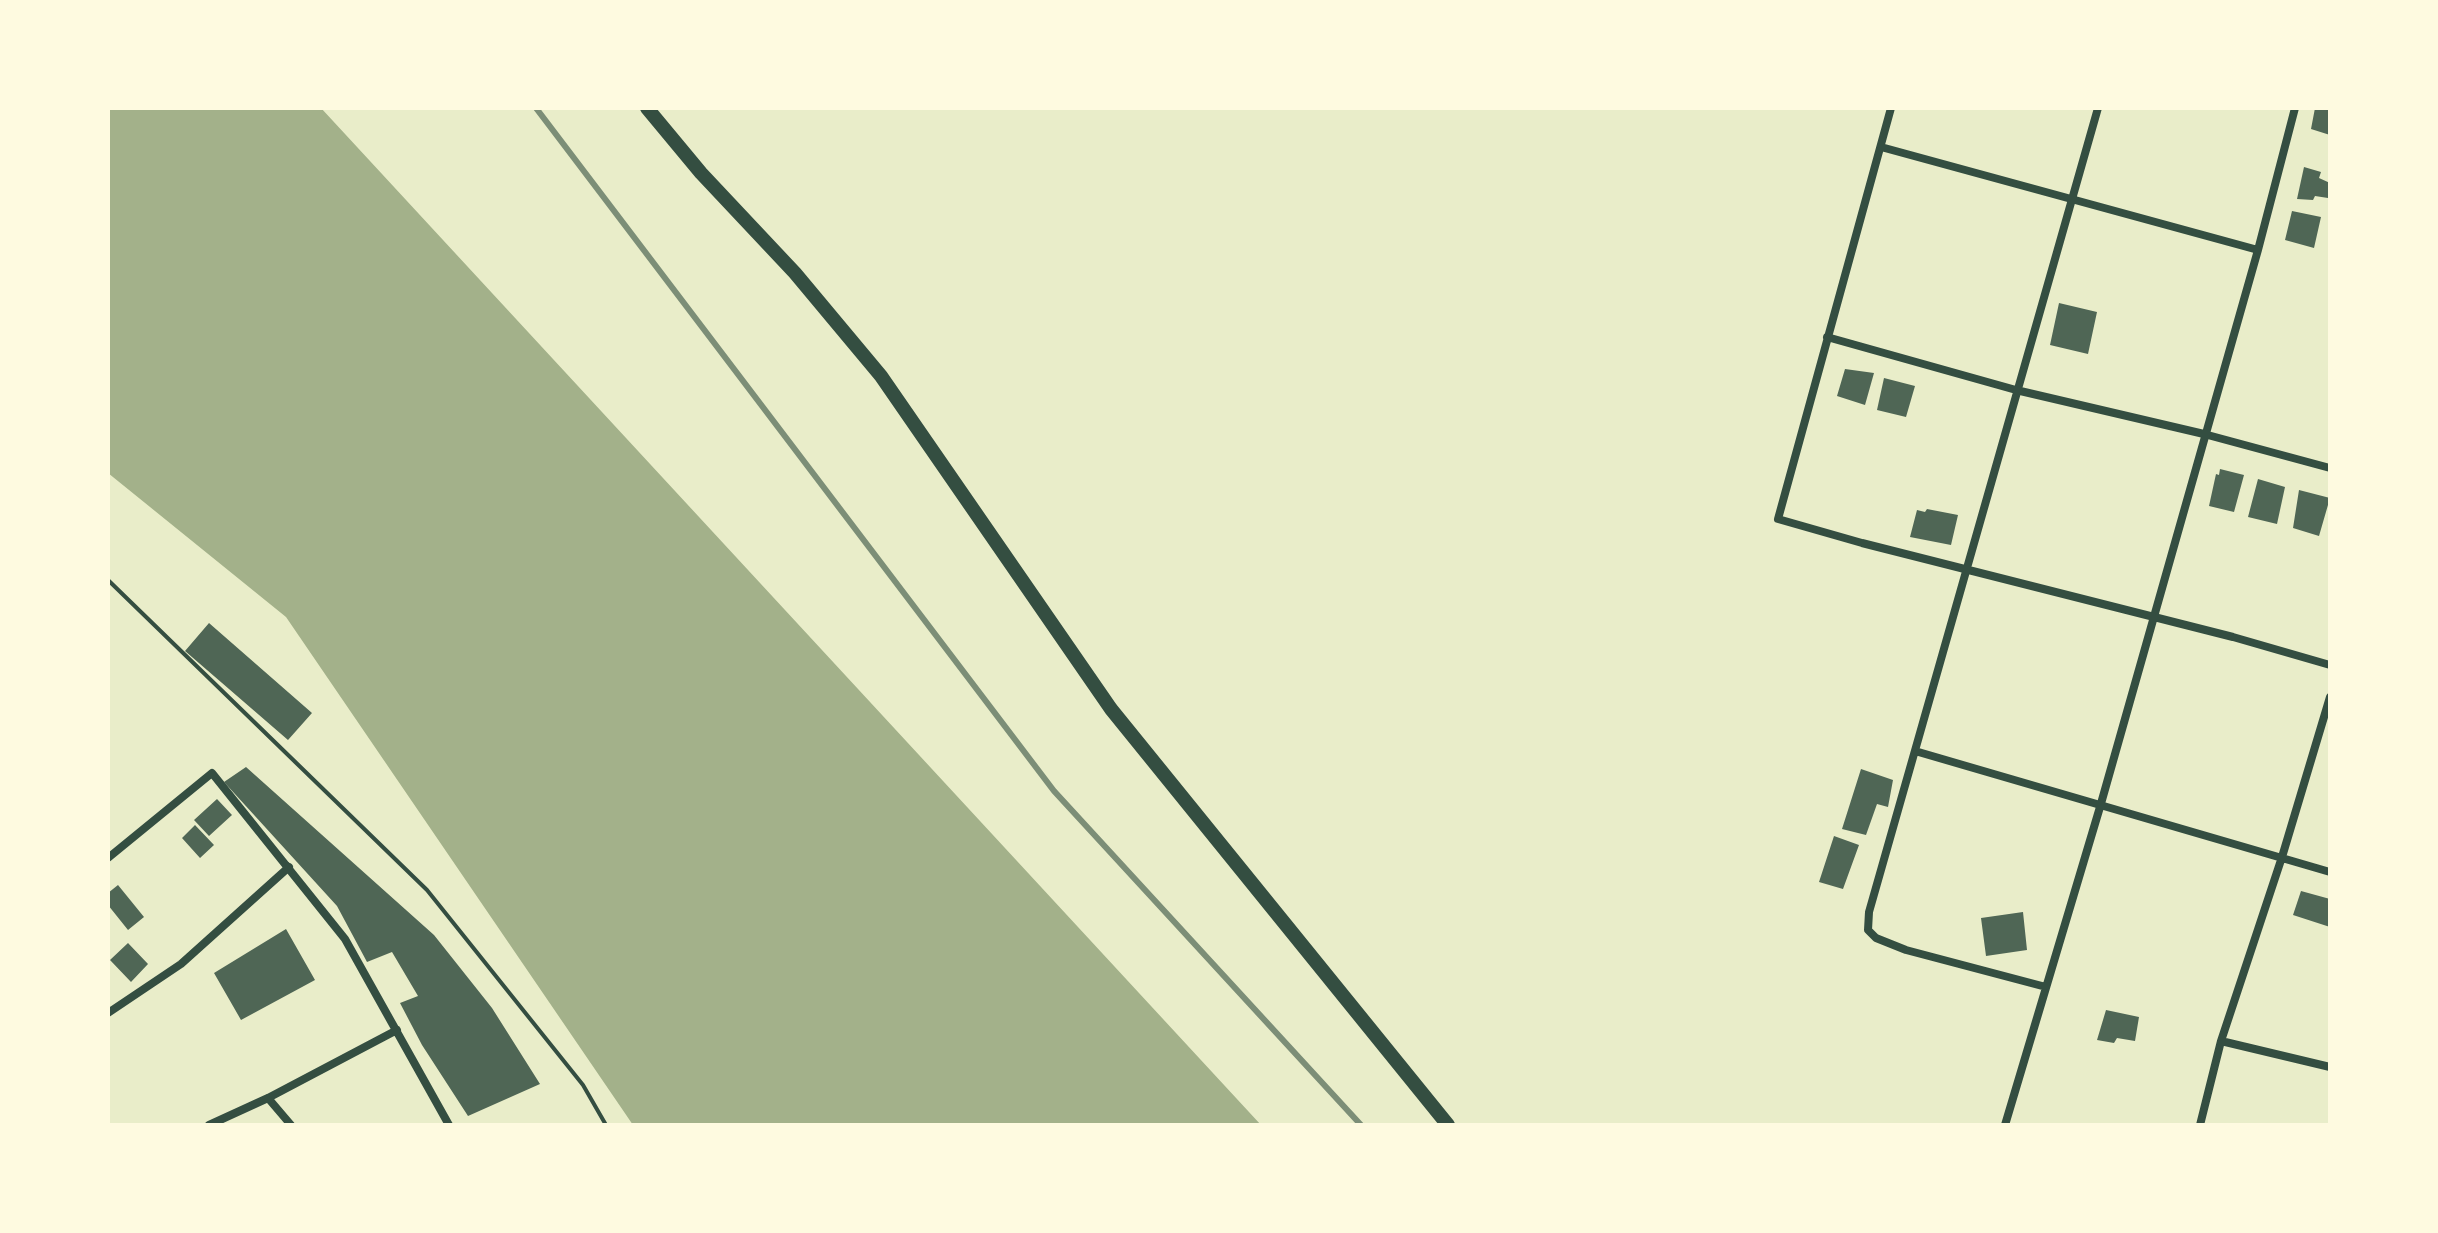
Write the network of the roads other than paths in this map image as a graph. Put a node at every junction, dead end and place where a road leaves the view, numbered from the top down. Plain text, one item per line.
1 (647, 108) edge
2 (1891, 108) edge
3 (2098, 108) edge
4 (2295, 108) edge
5 (1881, 147) junction
6 (2072, 197) junction
7 (2258, 250) junction
8 (1827, 337) junction
9 (2016, 390) junction
10 (2204, 434) junction
11 (2330, 468) edge
12 (1966, 571) junction
13 (2152, 617) junction
14 (2330, 665) edge
15 (2330, 697) edge
16 (1915, 751) junction
17 (2100, 807) junction
18 (2282, 857) junction
19 (108, 858) edge
20 (289, 867) junction
21 (2330, 872) edge
22 (2046, 987) junction
23 (108, 1013) edge
24 (397, 1030) junction
25 (2221, 1041) junction
26 (2330, 1067) edge
27 (268, 1098) junction
28 (209, 1125) edge
29 (291, 1125) edge
30 (449, 1125) edge
31 (1448, 1125) edge
32 (2005, 1125) edge
33 (2200, 1125) edge

1 - 31 street
2 - 5 street
3 - 6 street
4 - 7 street
5 - 6 street
5 - 8 street
6 - 7 street
6 - 9 street
7 - 10 street
8 - 9 street
8 - 12 street
9 - 10 street
9 - 12 street
10 - 11 street
10 - 13 street
12 - 13 street
12 - 16 street
13 - 14 street
13 - 17 street
15 - 18 street
16 - 17 street
16 - 22 street
17 - 18 street
17 - 22 street
18 - 21 street
18 - 25 street
19 - 20 street
20 - 23 street
20 - 24 street
22 - 32 street
24 - 27 street
24 - 30 street
25 - 26 street
25 - 33 street
27 - 28 street
27 - 29 street

